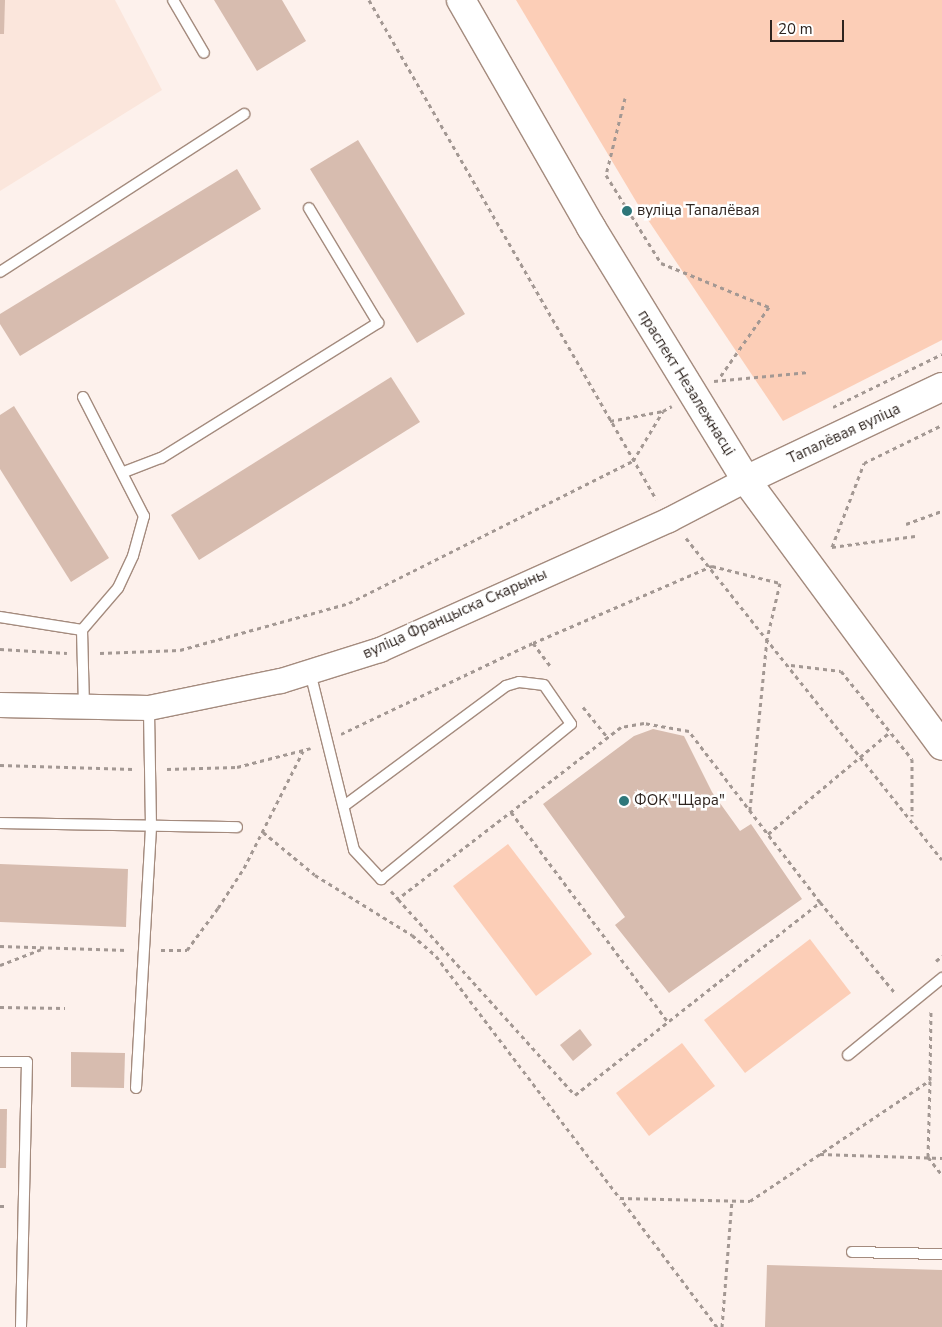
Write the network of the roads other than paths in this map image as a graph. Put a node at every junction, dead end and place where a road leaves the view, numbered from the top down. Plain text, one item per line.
1 (173, 0) edge
2 (461, 0) edge
3 (204, 52) dead end
4 (244, 114) dead end
5 (309, 208) dead end
6 (0, 272) edge
7 (942, 387) edge
8 (83, 397) dead end
9 (124, 472) junction
10 (746, 480) junction
11 (0, 617) edge
12 (82, 630) junction
13 (310, 672) junction
14 (0, 705) edge
15 (84, 708) junction
16 (149, 708) junction
17 (942, 746) edge
18 (344, 806) junction
19 (0, 823) edge
20 (151, 826) junction
21 (237, 828) dead end
22 (942, 978) edge
23 (848, 1055) dead end
24 (0, 1062) edge
25 (136, 1088) dead end
26 (852, 1252) dead end
27 (942, 1254) edge
28 (21, 1327) edge

1 - 3 lane
2 - 10 main road, праспект Незалежнасці
4 - 6 lane
5 - 9 lane
7 - 10 main road, Тапалёвая вуліца
8 - 9 lane
9 - 12 lane
10 - 13 street, вуліца Францыска Скарыны
10 - 17 main road, праспект Незалежнасці
11 - 12 lane
12 - 15 lane
13 - 16 street, вуліца Францыска Скарыны
13 - 18 lane
14 - 15 street, вуліца Францыска Скарыны
15 - 16 street, вуліца Францыска Скарыны
16 - 20 lane
18 - 18 lane
19 - 20 lane
20 - 21 lane
20 - 25 lane
22 - 23 lane
24 - 28 lane
26 - 27 lane

